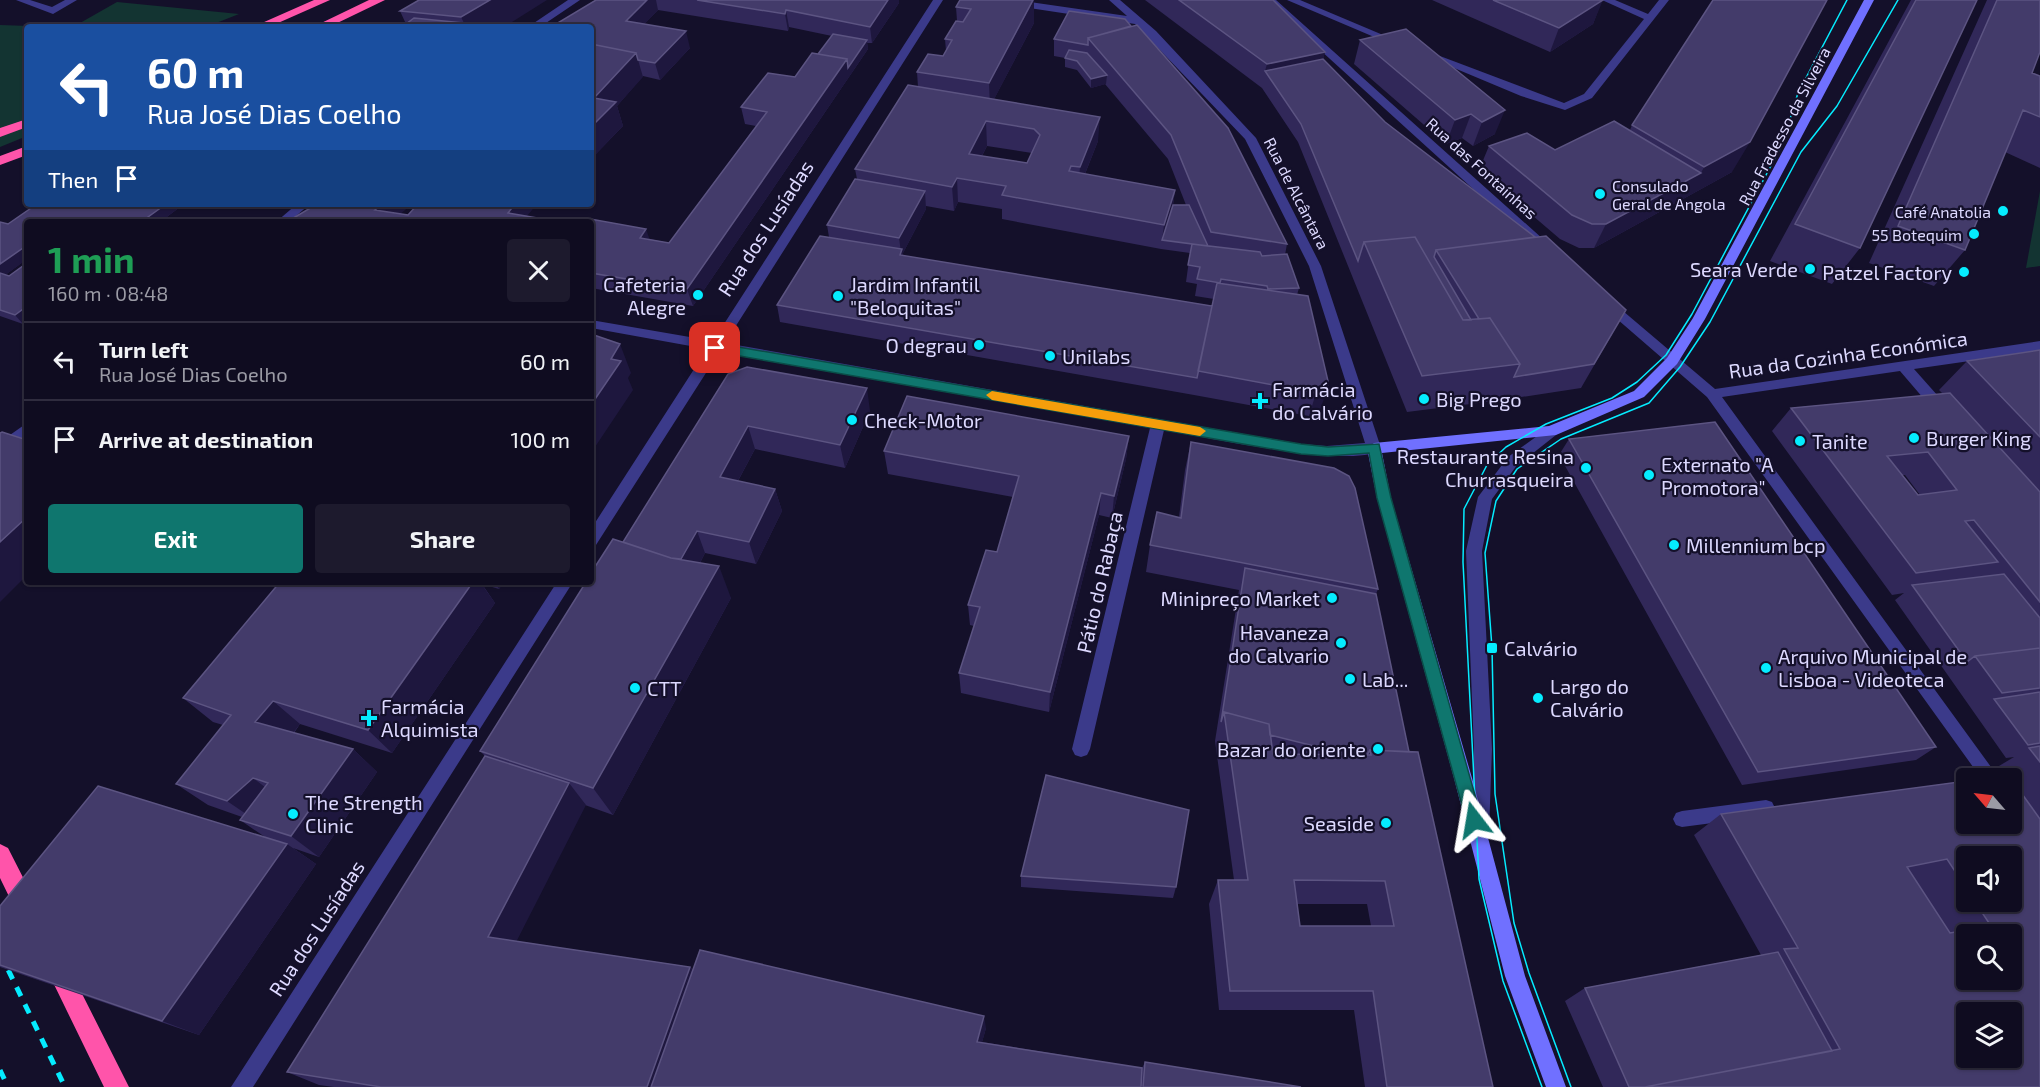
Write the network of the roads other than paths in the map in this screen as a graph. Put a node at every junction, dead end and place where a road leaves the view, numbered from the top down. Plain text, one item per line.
1 (21, 0) edge
2 (72, 0) edge
3 (324, 0) edge
4 (380, 0) edge
5 (575, 0) edge
6 (938, 0) edge
7 (996, 0) edge
8 (1114, 0) edge
9 (1270, 0) edge
10 (1292, 0) edge
11 (1607, 0) edge
12 (1664, 0) edge
13 (1869, 0) edge
14 (1650, 18) junction
15 (1138, 21) junction
16 (266, 24) edge
17 (326, 24) edge
18 (538, 24) edge
19 (1403, 45) edge
20 (1414, 50) edge
21 (24, 124) edge
22 (0, 133) edge
23 (24, 151) edge
24 (0, 161) edge
25 (300, 207) edge
26 (286, 219) edge
27 (1548, 251) edge
28 (1600, 297) edge
29 (594, 325) edge
30 (2040, 346) edge
31 (715, 348) junction
32 (1672, 361) junction
33 (1903, 366) junction
34 (1713, 394) junction
35 (1949, 418) edge
36 (1158, 424) junction
37 (24, 430) edge
38 (1551, 431) junction
39 (1374, 448) junction
40 (0, 450) edge
41 (594, 536) edge
42 (563, 585) edge
43 (1081, 749) dead end
44 (1984, 768) edge
45 (1779, 807) edge
46 (1683, 819) dead end
47 (1480, 840) junction
48 (0, 855) edge
49 (37, 929) edge
50 (48, 950) edge
51 (117, 1087) edge
52 (241, 1087) edge
53 (1556, 1087) edge

1 - 2 street
3 - 16 highway
4 - 17 highway
5 - 18 street
6 - 31 street, Rua dos Lusíadas
7 - 15 street
8 - 15 street, Rua de Alcântara
9 - 27 street, Rua das Fontaínhas
10 - 19 street
11 - 14 street
12 - 14 street
13 - 32 main road, Rua Fradesso da Silveira
14 - 20 street
15 - 39 street, Rua de Alcântara
21 - 22 highway
23 - 24 highway
25 - 26 street
28 - 32 street
29 - 31 street
30 - 33 street, Rua da Cozinha Económica
31 - 36 street
31 - 41 street, Rua dos Lusíadas
32 - 34 street, Rua da Cozinha Económica
32 - 38 main road, Rua Fradesso da Silveira
33 - 34 street, Rua da Cozinha Económica
33 - 35 street
34 - 44 street
36 - 39 street
36 - 43 street, Pátio do Rabaça
37 - 40 street
38 - 39 main road
38 - 47 street
39 - 47 main road
42 - 52 street, Rua dos Lusíadas
45 - 46 street
47 - 53 main road
48 - 49 highway
50 - 51 highway

